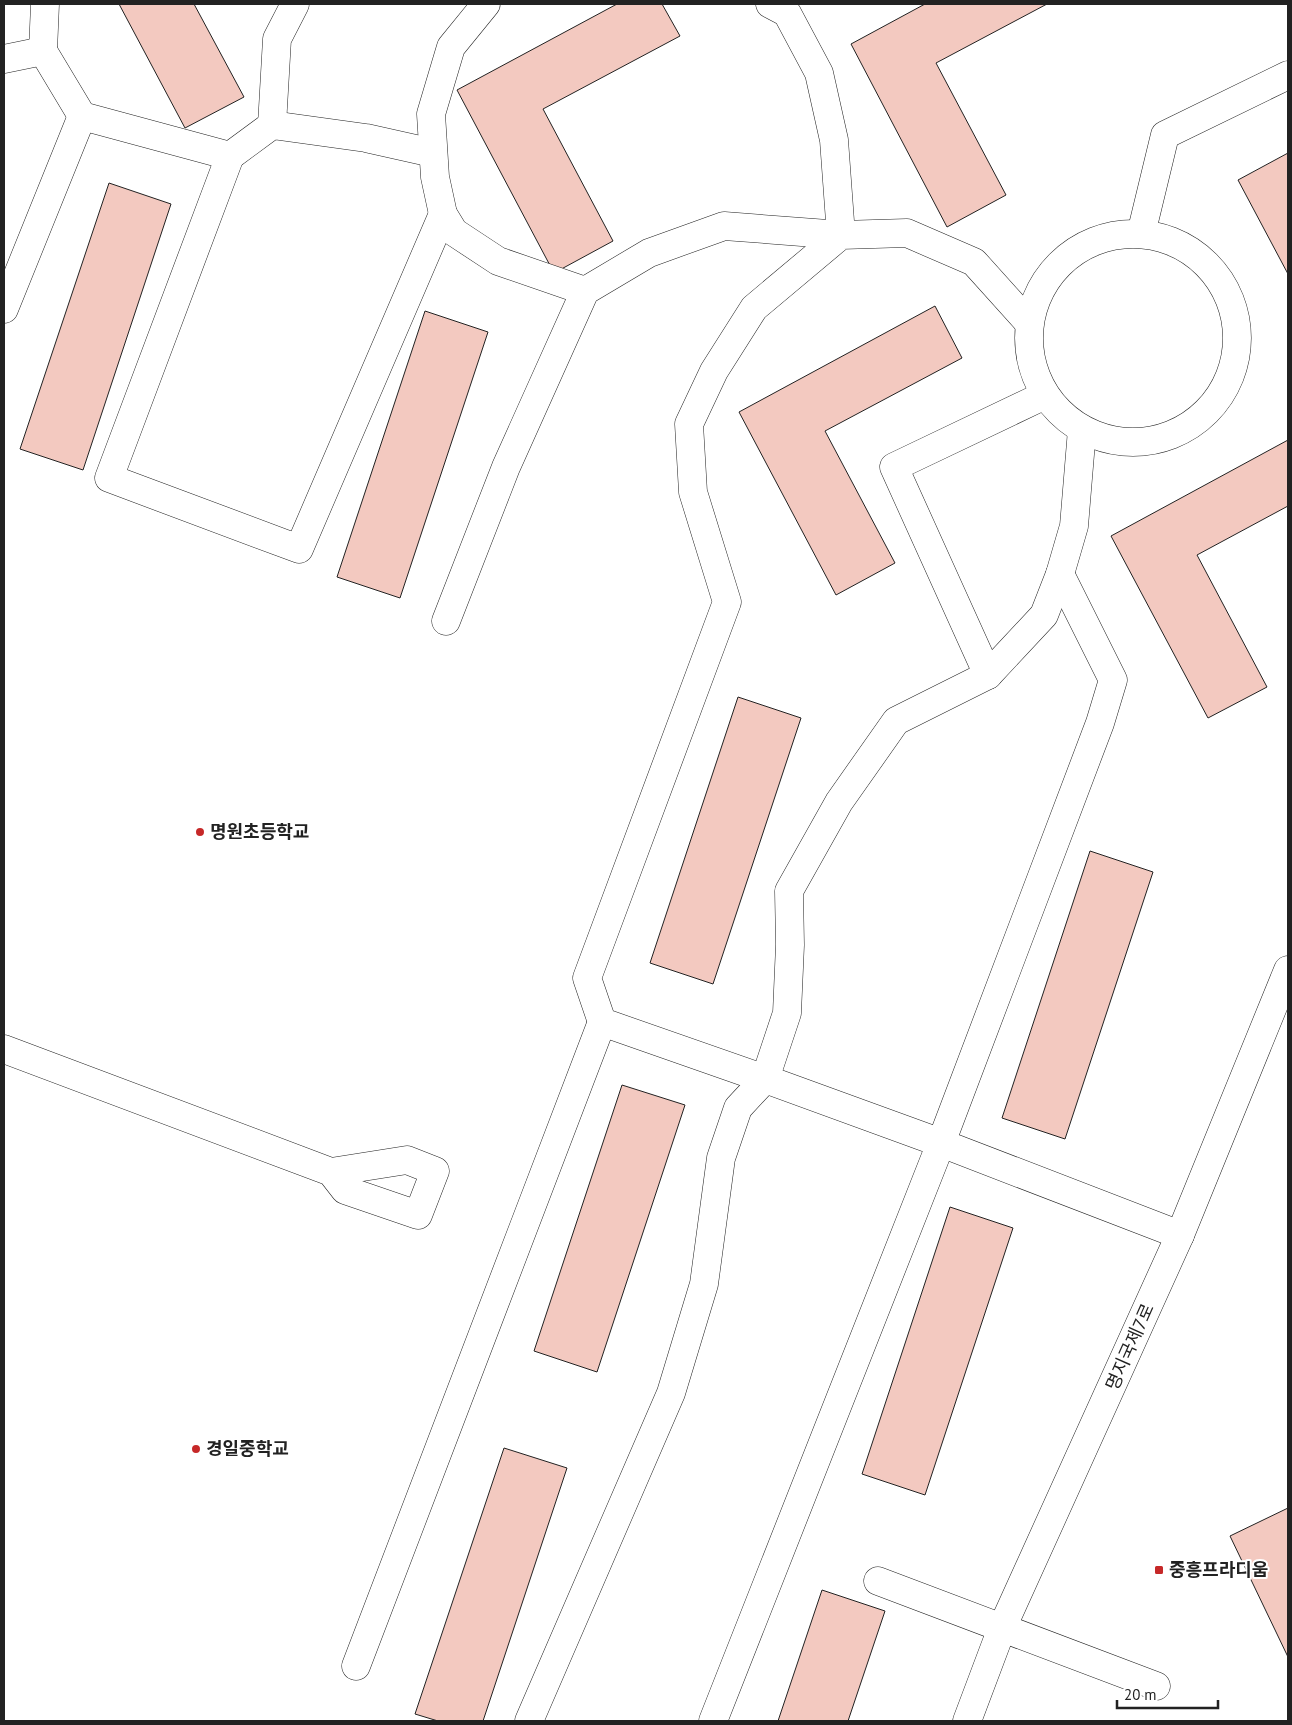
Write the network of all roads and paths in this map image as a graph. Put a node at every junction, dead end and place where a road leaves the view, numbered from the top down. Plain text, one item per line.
1 (45, 4) edge
2 (295, 4) edge
3 (486, 4) edge
4 (788, 7) edge
5 (43, 51) junction
6 (4, 59) edge
7 (1288, 75) edge
8 (82, 116) junction
9 (272, 125) junction
10 (433, 153) junction
11 (230, 156) junction
12 (443, 214) junction
13 (1141, 234) junction
14 (841, 235) junction
15 (585, 291) junction
16 (4, 309) edge
17 (1029, 324) junction
18 (1044, 395) junction
19 (1082, 430) junction
20 (1060, 574) junction
21 (446, 621) dead end
22 (988, 675) junction
23 (1288, 970) edge
24 (602, 1022) junction
25 (4, 1049) edge
26 (765, 1079) junction
27 (941, 1143) junction
28 (330, 1172) dead end
29 (1180, 1235) junction
30 (878, 1581) dead end
31 (1002, 1628) junction
32 (356, 1666) dead end
33 (1156, 1686) dead end
34 (529, 1721) edge
35 (713, 1721) edge
36 (967, 1721) edge

1 - 5 street
2 - 9 street
3 - 10 street
4 - 14 street
5 - 6 street
5 - 8 street
7 - 13 street
8 - 11 street
8 - 16 street
9 - 10 street
9 - 11 street
10 - 12 street
11 - 12 street
12 - 15 street
13 - 17 street
13 - 19 street
14 - 15 street
14 - 17 street
14 - 24 street
15 - 21 street
17 - 18 street
18 - 19 street
18 - 22 street
19 - 20 street
20 - 22 street
20 - 27 street
22 - 26 street
23 - 29 street, 명지국제7로
24 - 26 street
24 - 32 street
25 - 28 street
26 - 27 street
26 - 34 street
27 - 29 street
27 - 35 street
29 - 31 street, 명지국제7로
30 - 31 street
31 - 33 street
31 - 36 street, 명지국제7로

